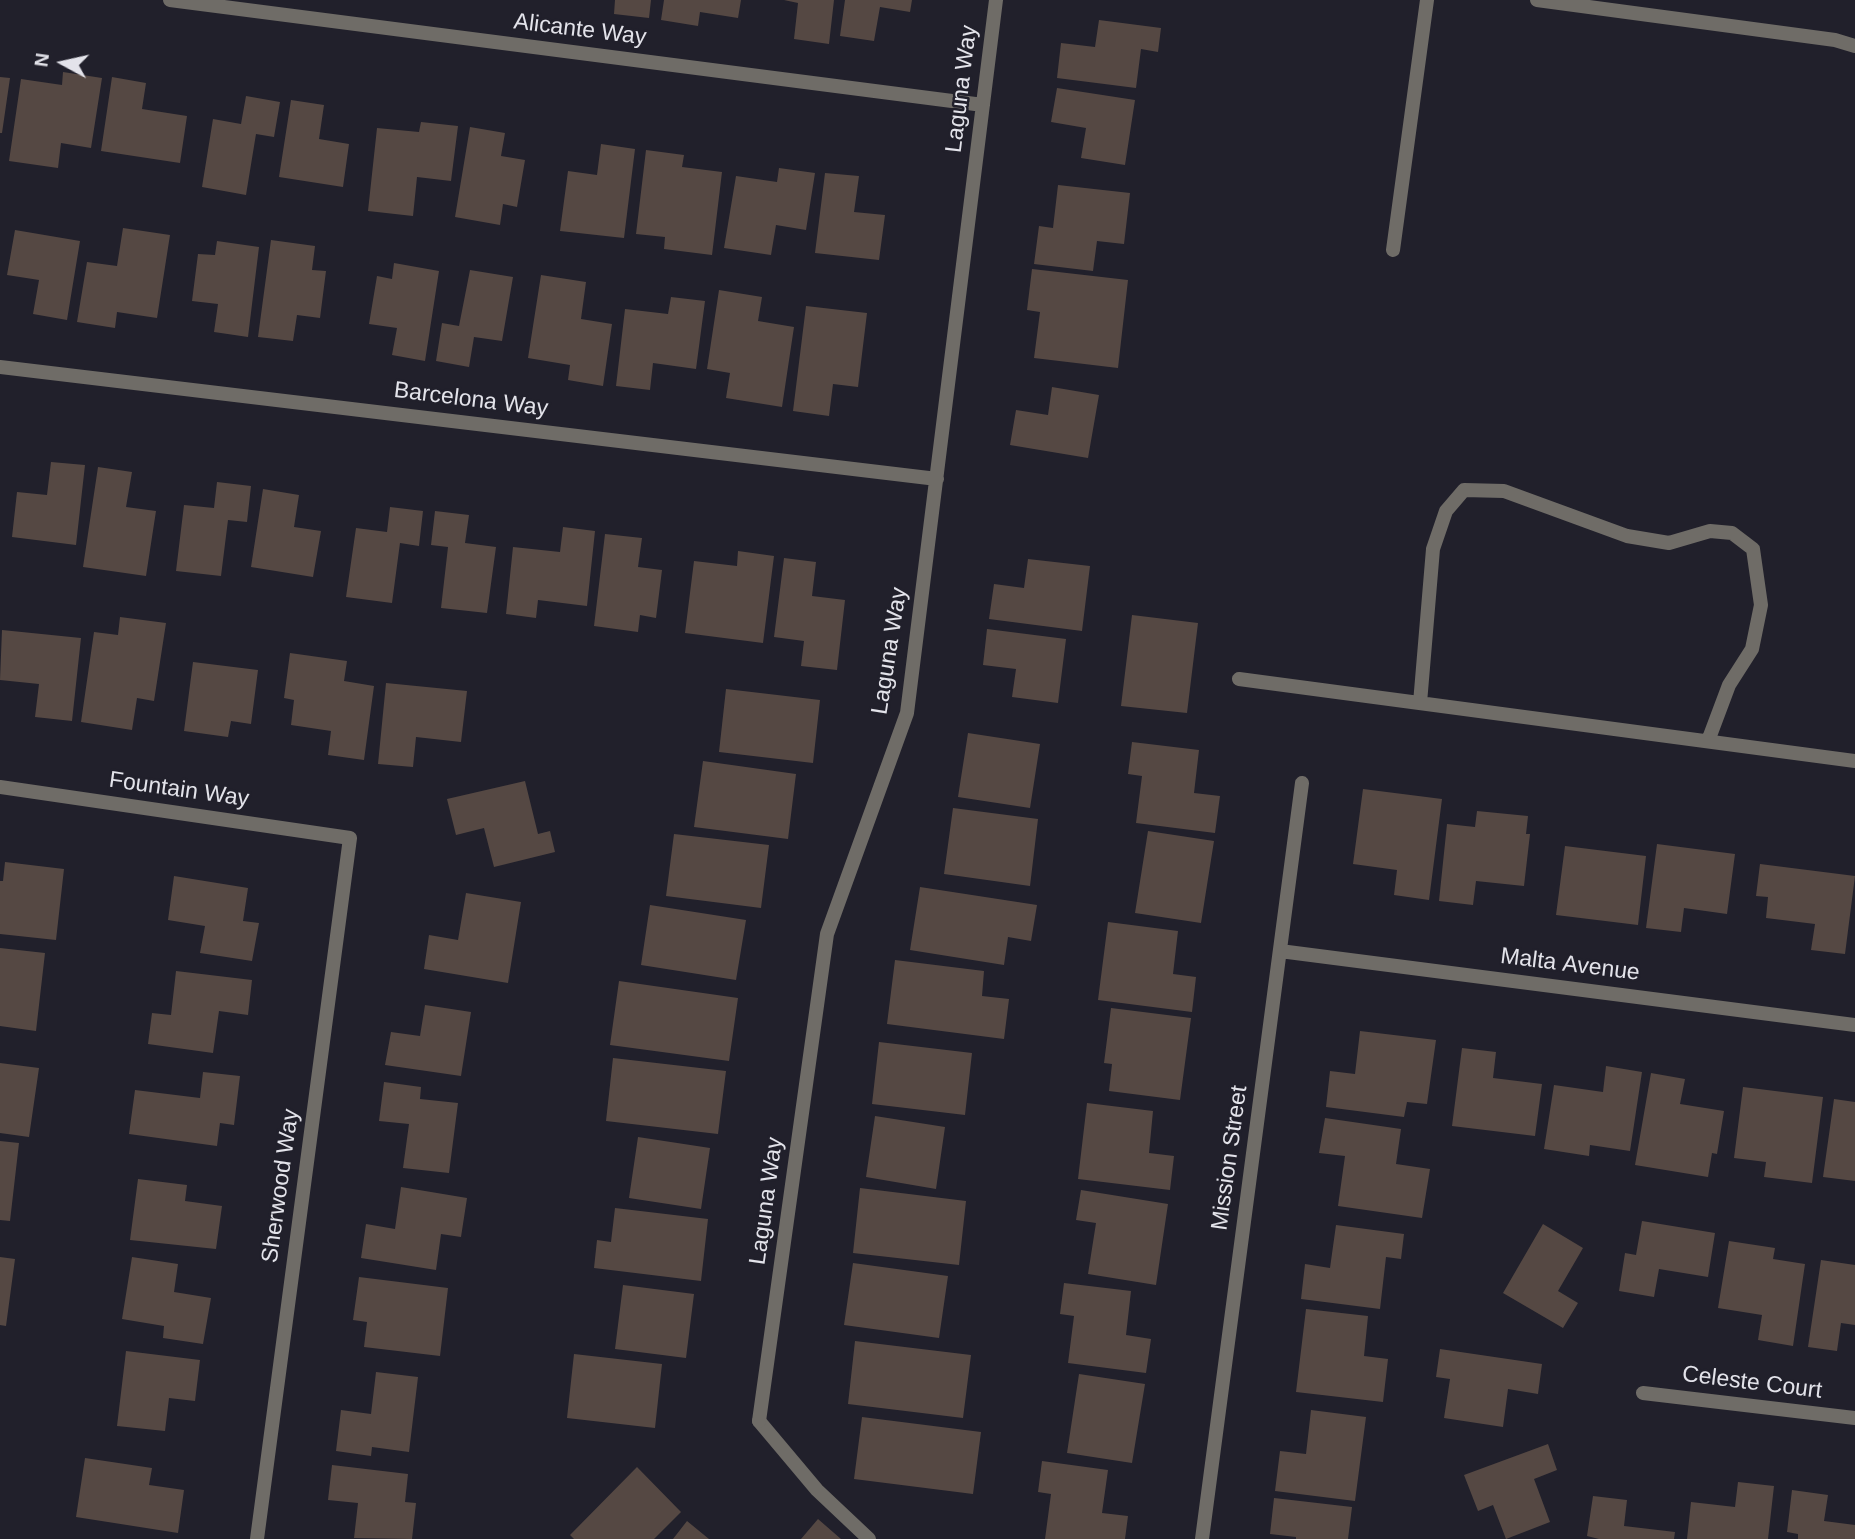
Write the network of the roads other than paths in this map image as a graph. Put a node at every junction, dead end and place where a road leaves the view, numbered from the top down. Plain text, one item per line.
1 (170, 0) edge
2 (996, 0) edge
3 (1427, 0) edge
4 (1537, 0) edge
5 (1855, 46) edge
6 (983, 105) junction
7 (1393, 250) dead end
8 (0, 368) edge
9 (937, 478) junction
10 (1239, 679) dead end
11 (1420, 703) junction
12 (1707, 741) junction
13 (1855, 761) edge
14 (1303, 783) dead end
15 (0, 787) edge
16 (350, 838) joint
17 (1280, 951) junction
18 (1855, 1025) edge
19 (1643, 1393) dead end
20 (1855, 1418) edge
21 (257, 1539) edge
22 (869, 1539) edge
23 (1202, 1539) edge

1 - 6 street, Alicante Way
2 - 6 street, Laguna Way
3 - 7 street
4 - 5 street
6 - 9 street, Laguna Way
8 - 9 street, Barcelona Way
9 - 22 street, Laguna Way
10 - 11 street
11 - 12 street
11 - 12 street
12 - 13 street
14 - 17 street, Mission Street
15 - 16 street, Fountain Way
16 - 21 street, Sherwood Way
17 - 18 street, Malta Avenue
17 - 23 street, Mission Street
19 - 20 street, Celeste Court

